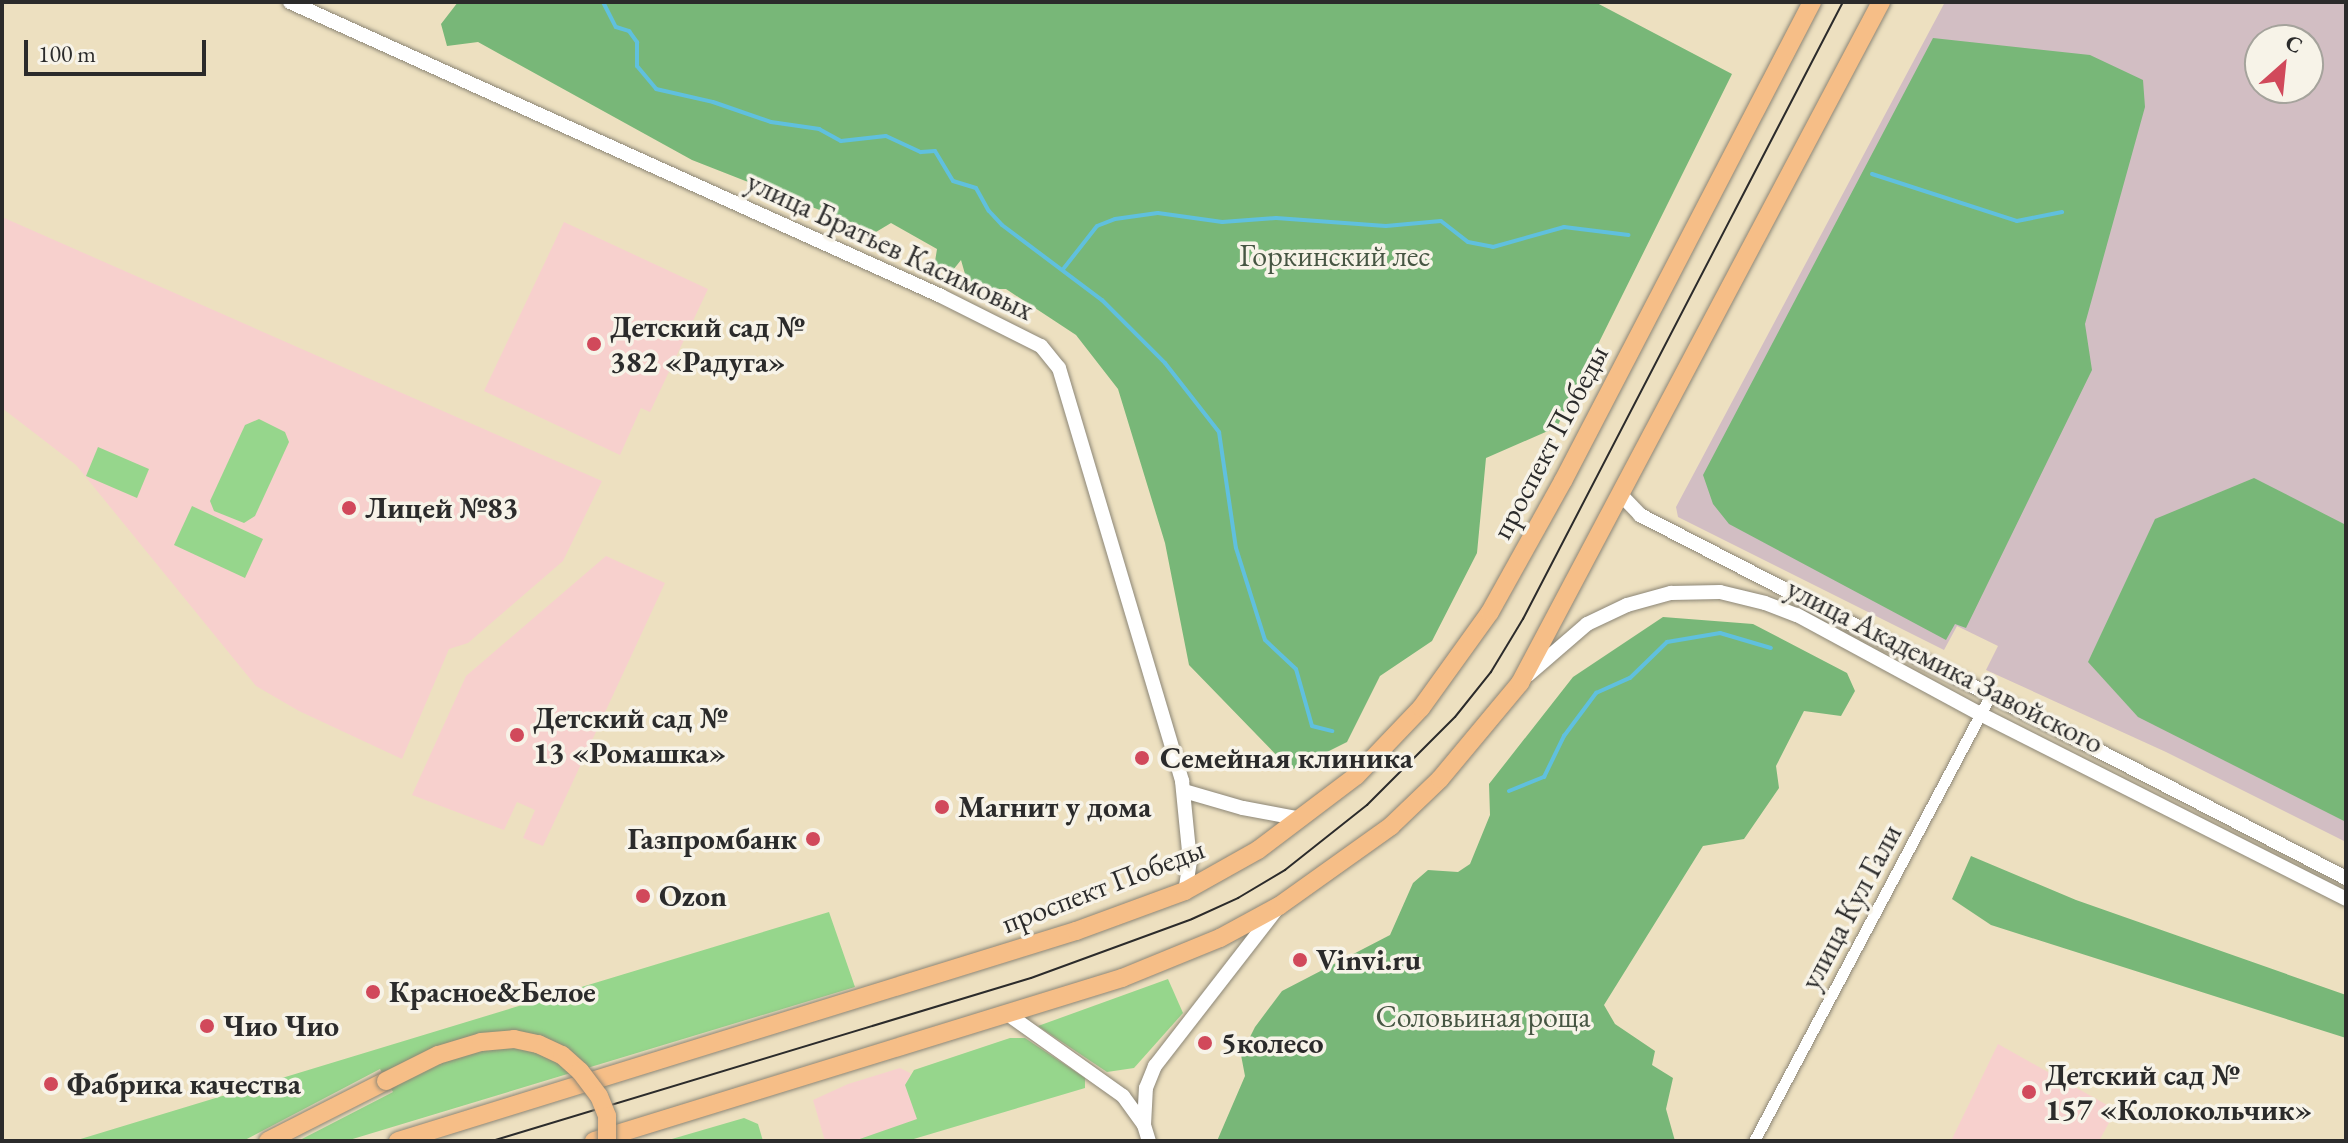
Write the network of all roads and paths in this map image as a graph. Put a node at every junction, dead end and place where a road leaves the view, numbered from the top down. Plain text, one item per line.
1 (290, 2) edge
2 (1812, 2) edge
3 (1881, 2) edge
4 (1621, 495) junction
5 (1520, 683) junction
6 (1990, 696) junction
7 (1980, 714) junction
8 (1184, 791) junction
9 (1301, 819) junction
10 (2346, 878) edge
11 (1185, 891) junction
12 (2346, 899) edge
13 (1279, 906) junction
14 (1009, 1015) junction
15 (1144, 1125) junction
16 (268, 1141) edge
17 (398, 1141) edge
18 (594, 1141) edge
19 (607, 1141) edge
20 (1149, 1141) edge
21 (1754, 1141) edge

1 - 8 street, улица Братьев Касимовых
2 - 9 main road, проспект Победы
3 - 4 main road
4 - 5 main road
4 - 6 street, улица Академика Завойского
5 - 7 street, улица Академика Завойского
5 - 13 main road
6 - 7 street, улица Кул Гали
6 - 10 street, улица Академика Завойского
7 - 12 street, улица Академика Завойского
7 - 21 street, улица Кул Гали
8 - 9 street
8 - 11 street, улица Братьев Касимовых
9 - 11 main road, проспект Победы
11 - 17 main road, проспект Победы
13 - 14 main road
13 - 15 street
14 - 15 street
14 - 18 main road
15 - 20 street
16 - 19 main road, bridge

